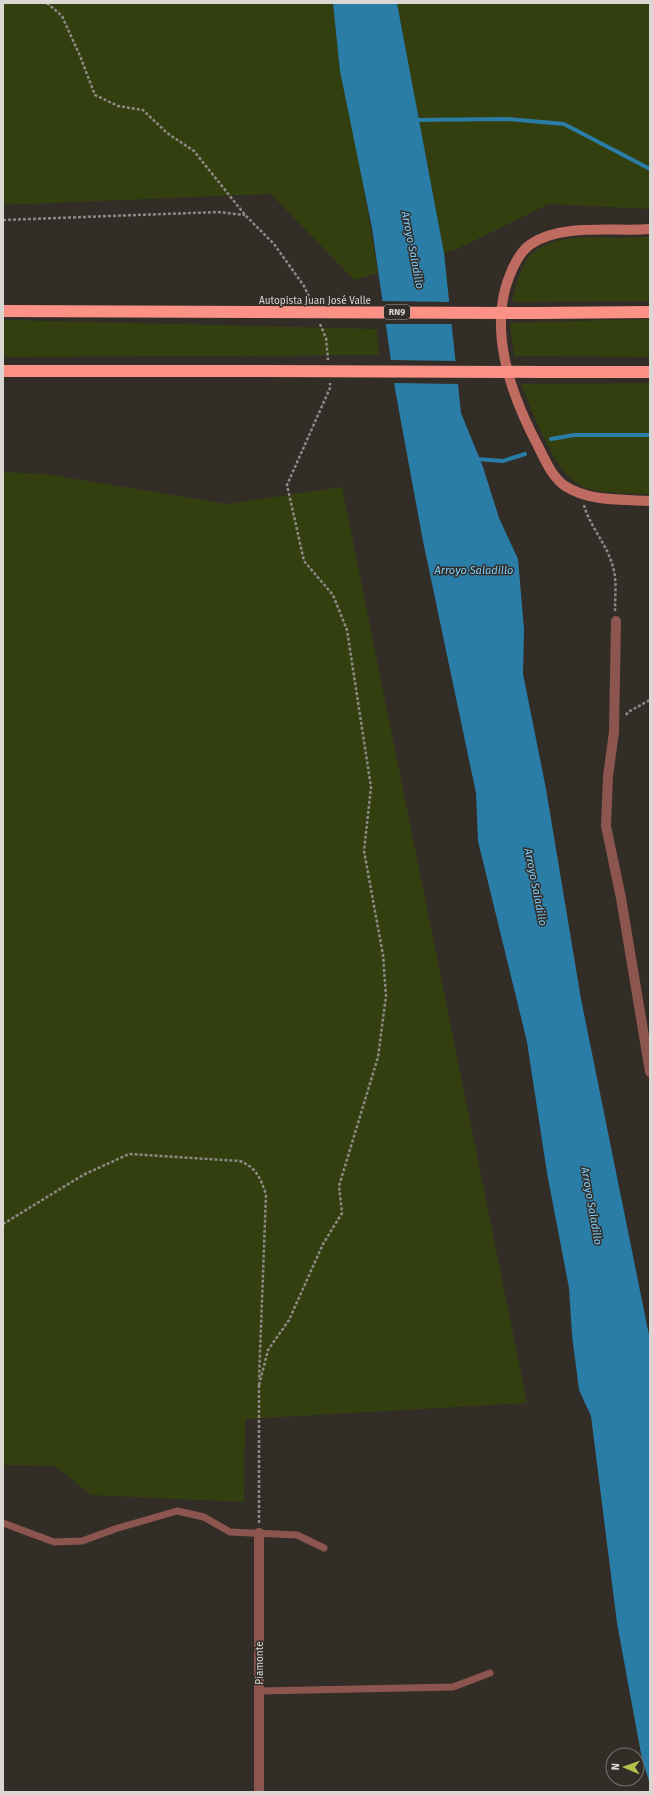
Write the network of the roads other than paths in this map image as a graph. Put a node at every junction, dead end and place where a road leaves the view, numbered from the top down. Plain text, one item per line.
1 (650, 229) edge
2 (3, 311) edge
3 (650, 312) edge
4 (3, 371) edge
5 (650, 372) edge
6 (650, 501) edge
7 (616, 621) road end
8 (650, 1072) edge
9 (3, 1523) edge
10 (259, 1533) junction
11 (324, 1548) dead end
12 (490, 1673) dead end
13 (260, 1691) junction
14 (259, 1792) edge

1 - 6 main road
2 - 3 highway, Autopista Juan José Valle / RN9, bridge
4 - 5 highway, bridge
7 - 8 street
9 - 10 lane
10 - 11 lane
10 - 13 street, Piamonte
12 - 13 lane
13 - 14 street, Piamonte

